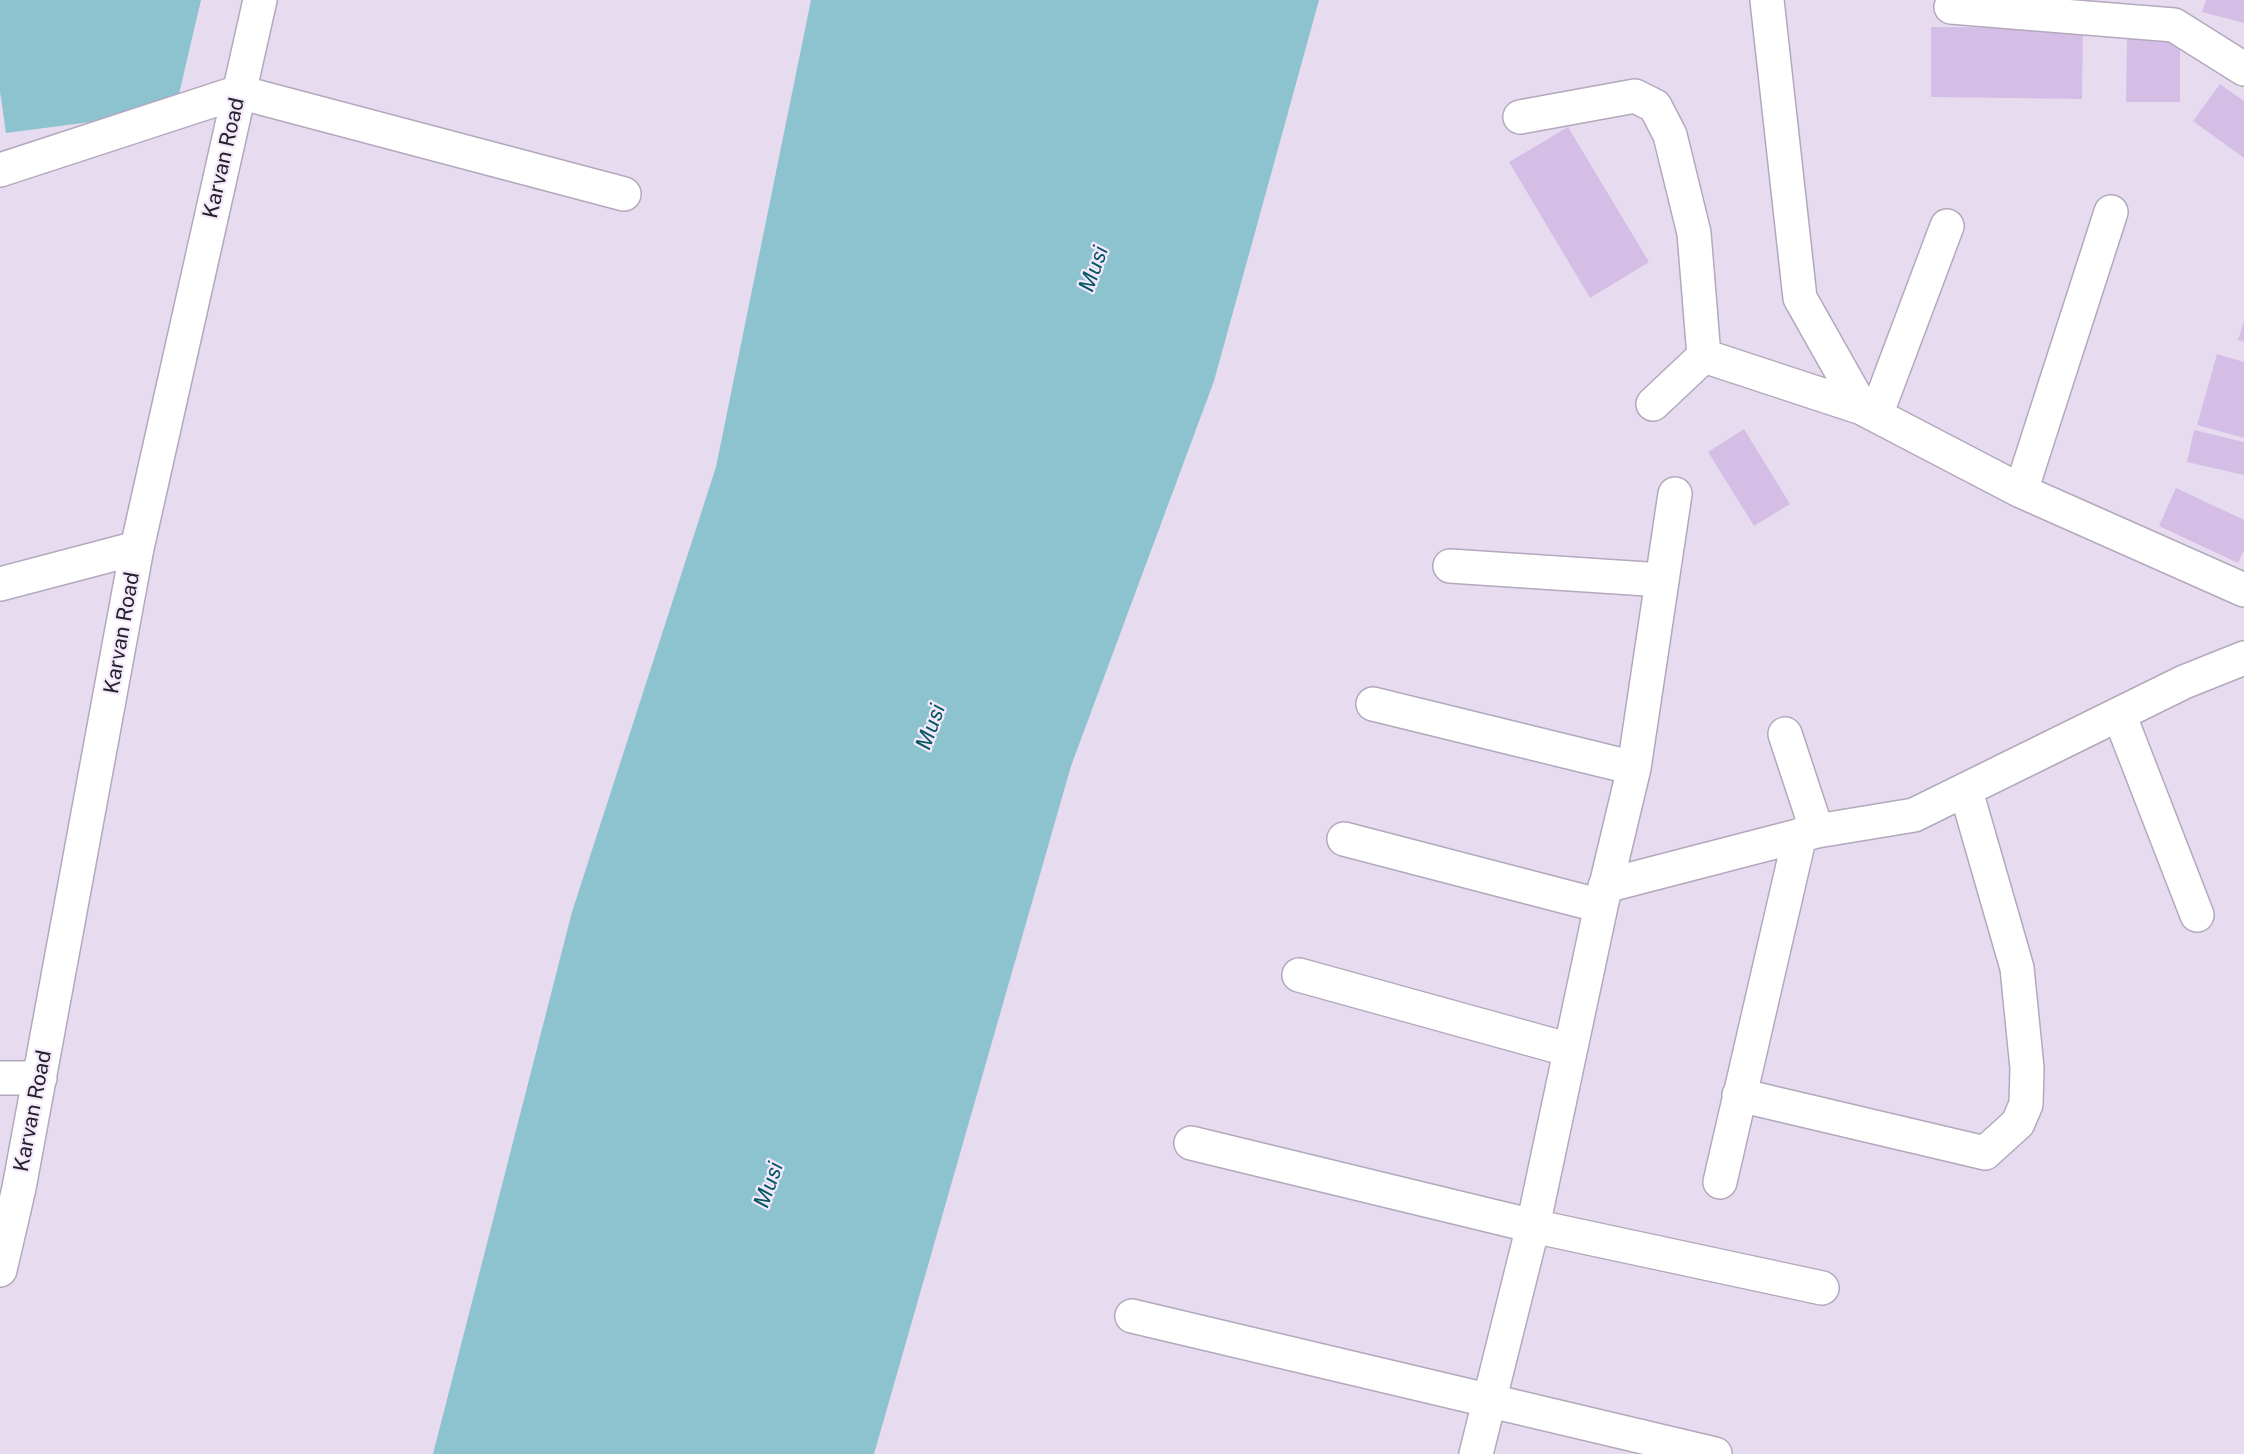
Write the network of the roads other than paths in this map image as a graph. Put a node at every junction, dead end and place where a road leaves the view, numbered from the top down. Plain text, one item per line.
1 (260, 0) edge
2 (1767, 0) edge
3 (1951, 7) dead end
4 (2244, 69) edge
5 (239, 92) junction
6 (1520, 117) dead end
7 (0, 170) edge
8 (624, 194) dead end
9 (2111, 212) dead end
10 (1947, 226) dead end
11 (1704, 356) junction
12 (1653, 404) dead end
13 (1869, 411) junction
14 (2021, 491) junction
15 (1675, 494) dead end
16 (137, 548) junction
17 (1450, 566) dead end
18 (1662, 580) junction
19 (0, 584) edge
20 (2244, 590) edge
21 (2244, 658) edge
22 (1373, 704) dead end
23 (2119, 714) junction
24 (1785, 734) dead end
25 (1634, 768) junction
26 (1966, 791) junction
27 (1808, 833) junction
28 (1344, 839) dead end
29 (1603, 896) junction
30 (2197, 915) dead end
31 (1299, 975) dead end
32 (1570, 1050) junction
33 (0, 1078) edge
34 (40, 1078) junction
35 (1739, 1095) junction
36 (1191, 1143) dead end
37 (1720, 1182) dead end
38 (10, 1189) edge
39 (1533, 1226) junction
40 (0, 1270) edge
41 (1822, 1288) dead end
42 (1132, 1316) dead end
43 (1490, 1402) junction
44 (1476, 1454) edge
45 (1715, 1454) edge

1 - 5 street, Karvan Road
2 - 13 street
3 - 4 street
5 - 7 street
5 - 8 street
5 - 16 street, Karvan Road
6 - 11 street
9 - 14 street
10 - 13 street
11 - 12 street
11 - 13 street
13 - 14 street
14 - 20 street
15 - 18 street
16 - 19 street
16 - 34 street, Karvan Road
17 - 18 street
18 - 25 street
21 - 23 street
22 - 25 street
23 - 26 street
23 - 30 street
24 - 27 street
25 - 29 street
26 - 27 street
26 - 35 street
27 - 29 street
27 - 35 street
28 - 29 street
29 - 32 street
31 - 32 street
32 - 39 street
33 - 34 street
34 - 38 street, Karvan Road
35 - 37 street
36 - 39 street
38 - 40 street, Karvan Road
39 - 41 street
39 - 43 street
42 - 43 street
43 - 44 street
43 - 45 street

